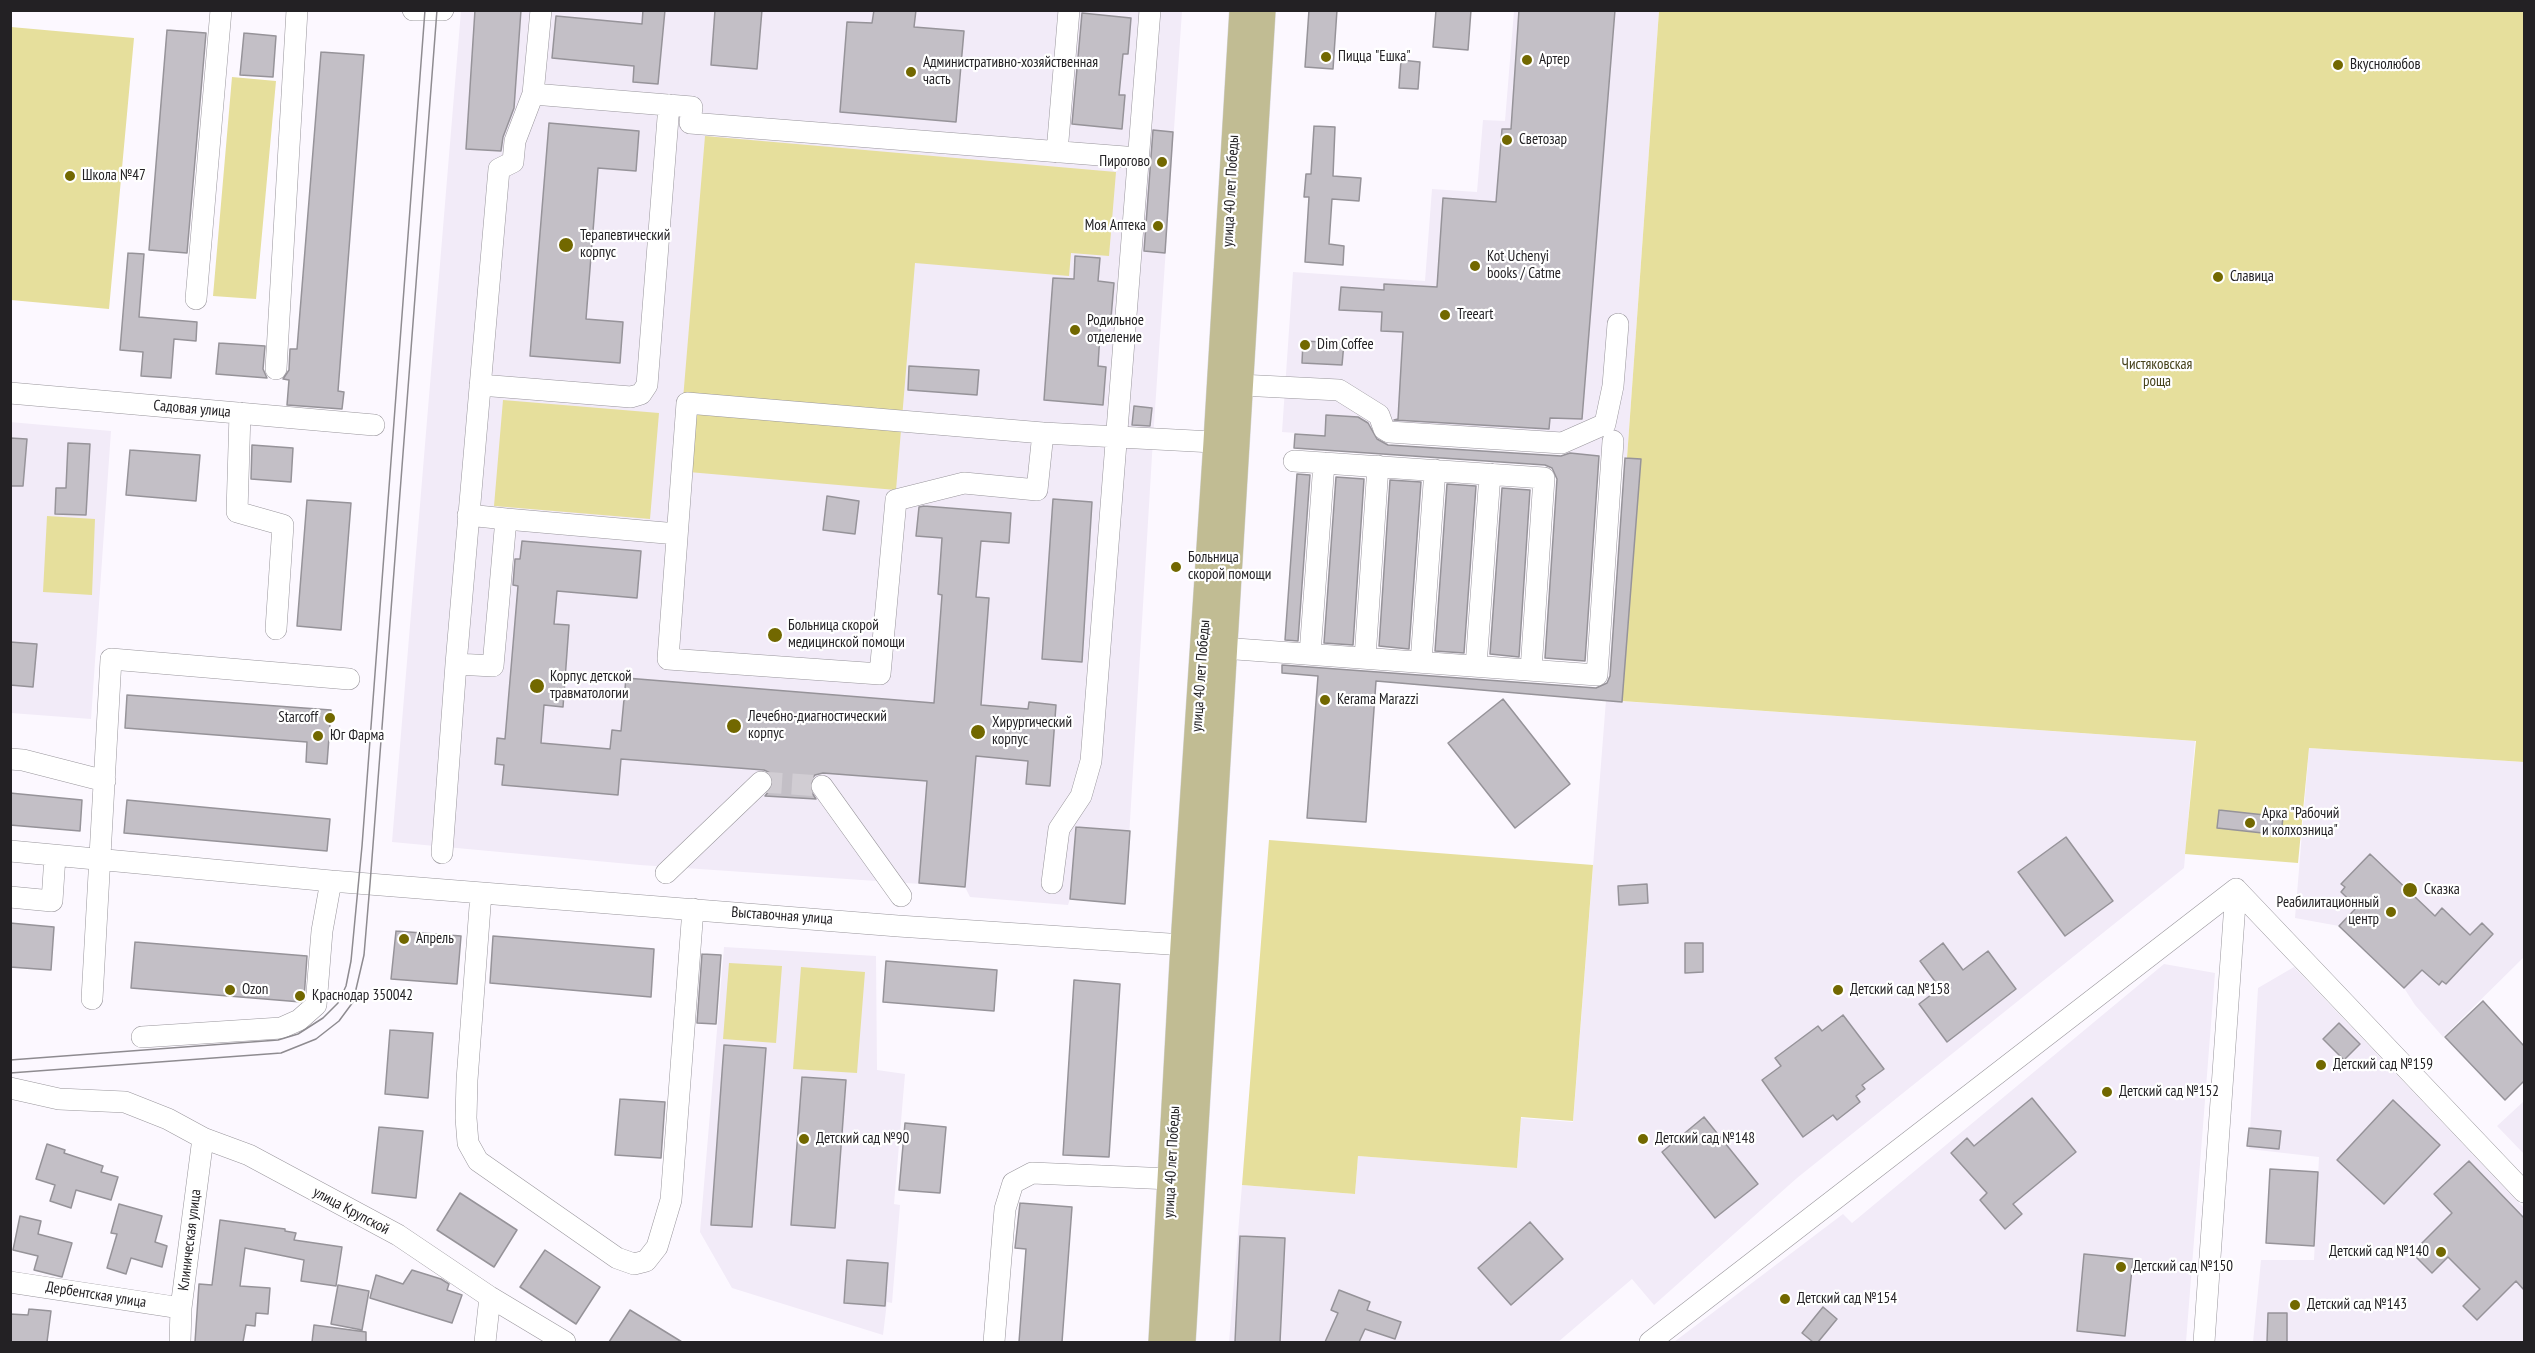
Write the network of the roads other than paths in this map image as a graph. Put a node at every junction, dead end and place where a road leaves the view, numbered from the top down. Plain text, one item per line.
1 (221, 10) edge
2 (297, 10) edge
3 (413, 10) edge
4 (443, 10) edge
5 (541, 10) edge
6 (1069, 10) edge
7 (1150, 10) edge
8 (1243, 10) edge
9 (1262, 10) edge
10 (533, 94) junction
11 (669, 105) junction
12 (1057, 152) junction
13 (1138, 158) junction
14 (195, 299) dead end
15 (1618, 324) dead end
16 (276, 369) dead end
17 (480, 385) junction
18 (1240, 385) junction
19 (10, 393) edge
20 (240, 413) junction
21 (374, 425) dead end
22 (1043, 433) junction
23 (1116, 437) junction
24 (1613, 441) dead end
25 (1227, 443) junction
26 (1294, 461) dead end
27 (1323, 462) junction
28 (1378, 466) junction
29 (1435, 470) junction
30 (1490, 474) junction
31 (468, 515) junction
32 (506, 519) junction
33 (677, 534) junction
34 (276, 629) dead end
35 (1222, 648) junction
36 (1310, 654) junction
37 (1365, 658) junction
38 (1421, 662) junction
39 (456, 664) junction
40 (1476, 666) junction
41 (1531, 670) junction
42 (349, 679) dead end
43 (10, 759) edge
44 (105, 781) junction
45 (761, 782) dead end
46 (822, 786) dead end
47 (10, 851) edge
48 (442, 853) dead end
49 (55, 856) junction
50 (99, 861) junction
51 (666, 873) dead end
52 (331, 881) junction
53 (1052, 883) dead end
54 (2236, 889) junction
55 (481, 893) junction
56 (901, 896) dead end
57 (10, 897) edge
58 (693, 909) junction
59 (1194, 946) junction
60 (92, 999) dead end
61 (142, 1037) dead end
62 (10, 1088) edge
63 (203, 1138) junction
64 (1171, 1179) junction
65 (2524, 1192) edge
66 (10, 1282) edge
67 (490, 1297) junction
68 (181, 1308) junction
69 (180, 1342) edge
70 (485, 1342) edge
71 (565, 1342) edge
72 (994, 1342) edge
73 (1162, 1342) edge
74 (1182, 1342) edge
75 (1650, 1342) edge
76 (2204, 1342) edge

1 - 14 street
2 - 16 street
3 - 4 street
5 - 10 street
6 - 12 street
7 - 13 street
8 - 25 main road, улица 40 лет Победы
9 - 18 main road, улица 40 лет Победы
10 - 11 street
10 - 17 street
11 - 12 street
11 - 17 street
12 - 13 street
13 - 23 street
15 - 18 street
17 - 31 street
18 - 25 main road, улица 40 лет Победы
19 - 20 street, Садовая улица
20 - 21 street, Садовая улица
20 - 34 street
22 - 23 street
22 - 33 street
22 - 33 street
23 - 25 street
23 - 53 street
24 - 41 street
25 - 35 main road, улица 40 лет Победы
25 - 59 main road, улица 40 лет Победы
26 - 27 street
27 - 28 street
27 - 36 street
28 - 29 street
28 - 37 street
29 - 30 street
29 - 38 street
30 - 40 street
30 - 41 street
31 - 32 street
31 - 39 street
32 - 33 street
32 - 39 street
35 - 36 street
35 - 59 main road, улица 40 лет Победы
36 - 37 street
37 - 38 street
38 - 40 street
39 - 48 street
40 - 41 street
42 - 44 street
43 - 44 street
44 - 50 street
45 - 51 street
46 - 56 street
47 - 49 street, Выставочная улица
49 - 50 street, Выставочная улица
49 - 57 street
50 - 52 street, Выставочная улица
50 - 60 street
52 - 55 street, Выставочная улица
52 - 61 street
54 - 65 street
54 - 75 street
54 - 76 street
55 - 58 street, Выставочная улица
55 - 58 street
58 - 59 street, Выставочная улица
59 - 64 main road, улица 40 лет Победы
59 - 74 main road, улица 40 лет Победы
62 - 63 street, улица Крупской
63 - 67 street, улица Крупской
63 - 68 street, Клиническая улица
64 - 72 street
64 - 73 main road, улица 40 лет Победы
66 - 68 street, Дербентская улица
67 - 70 street
67 - 71 street, улица Крупской
68 - 69 street, Клиническая улица

